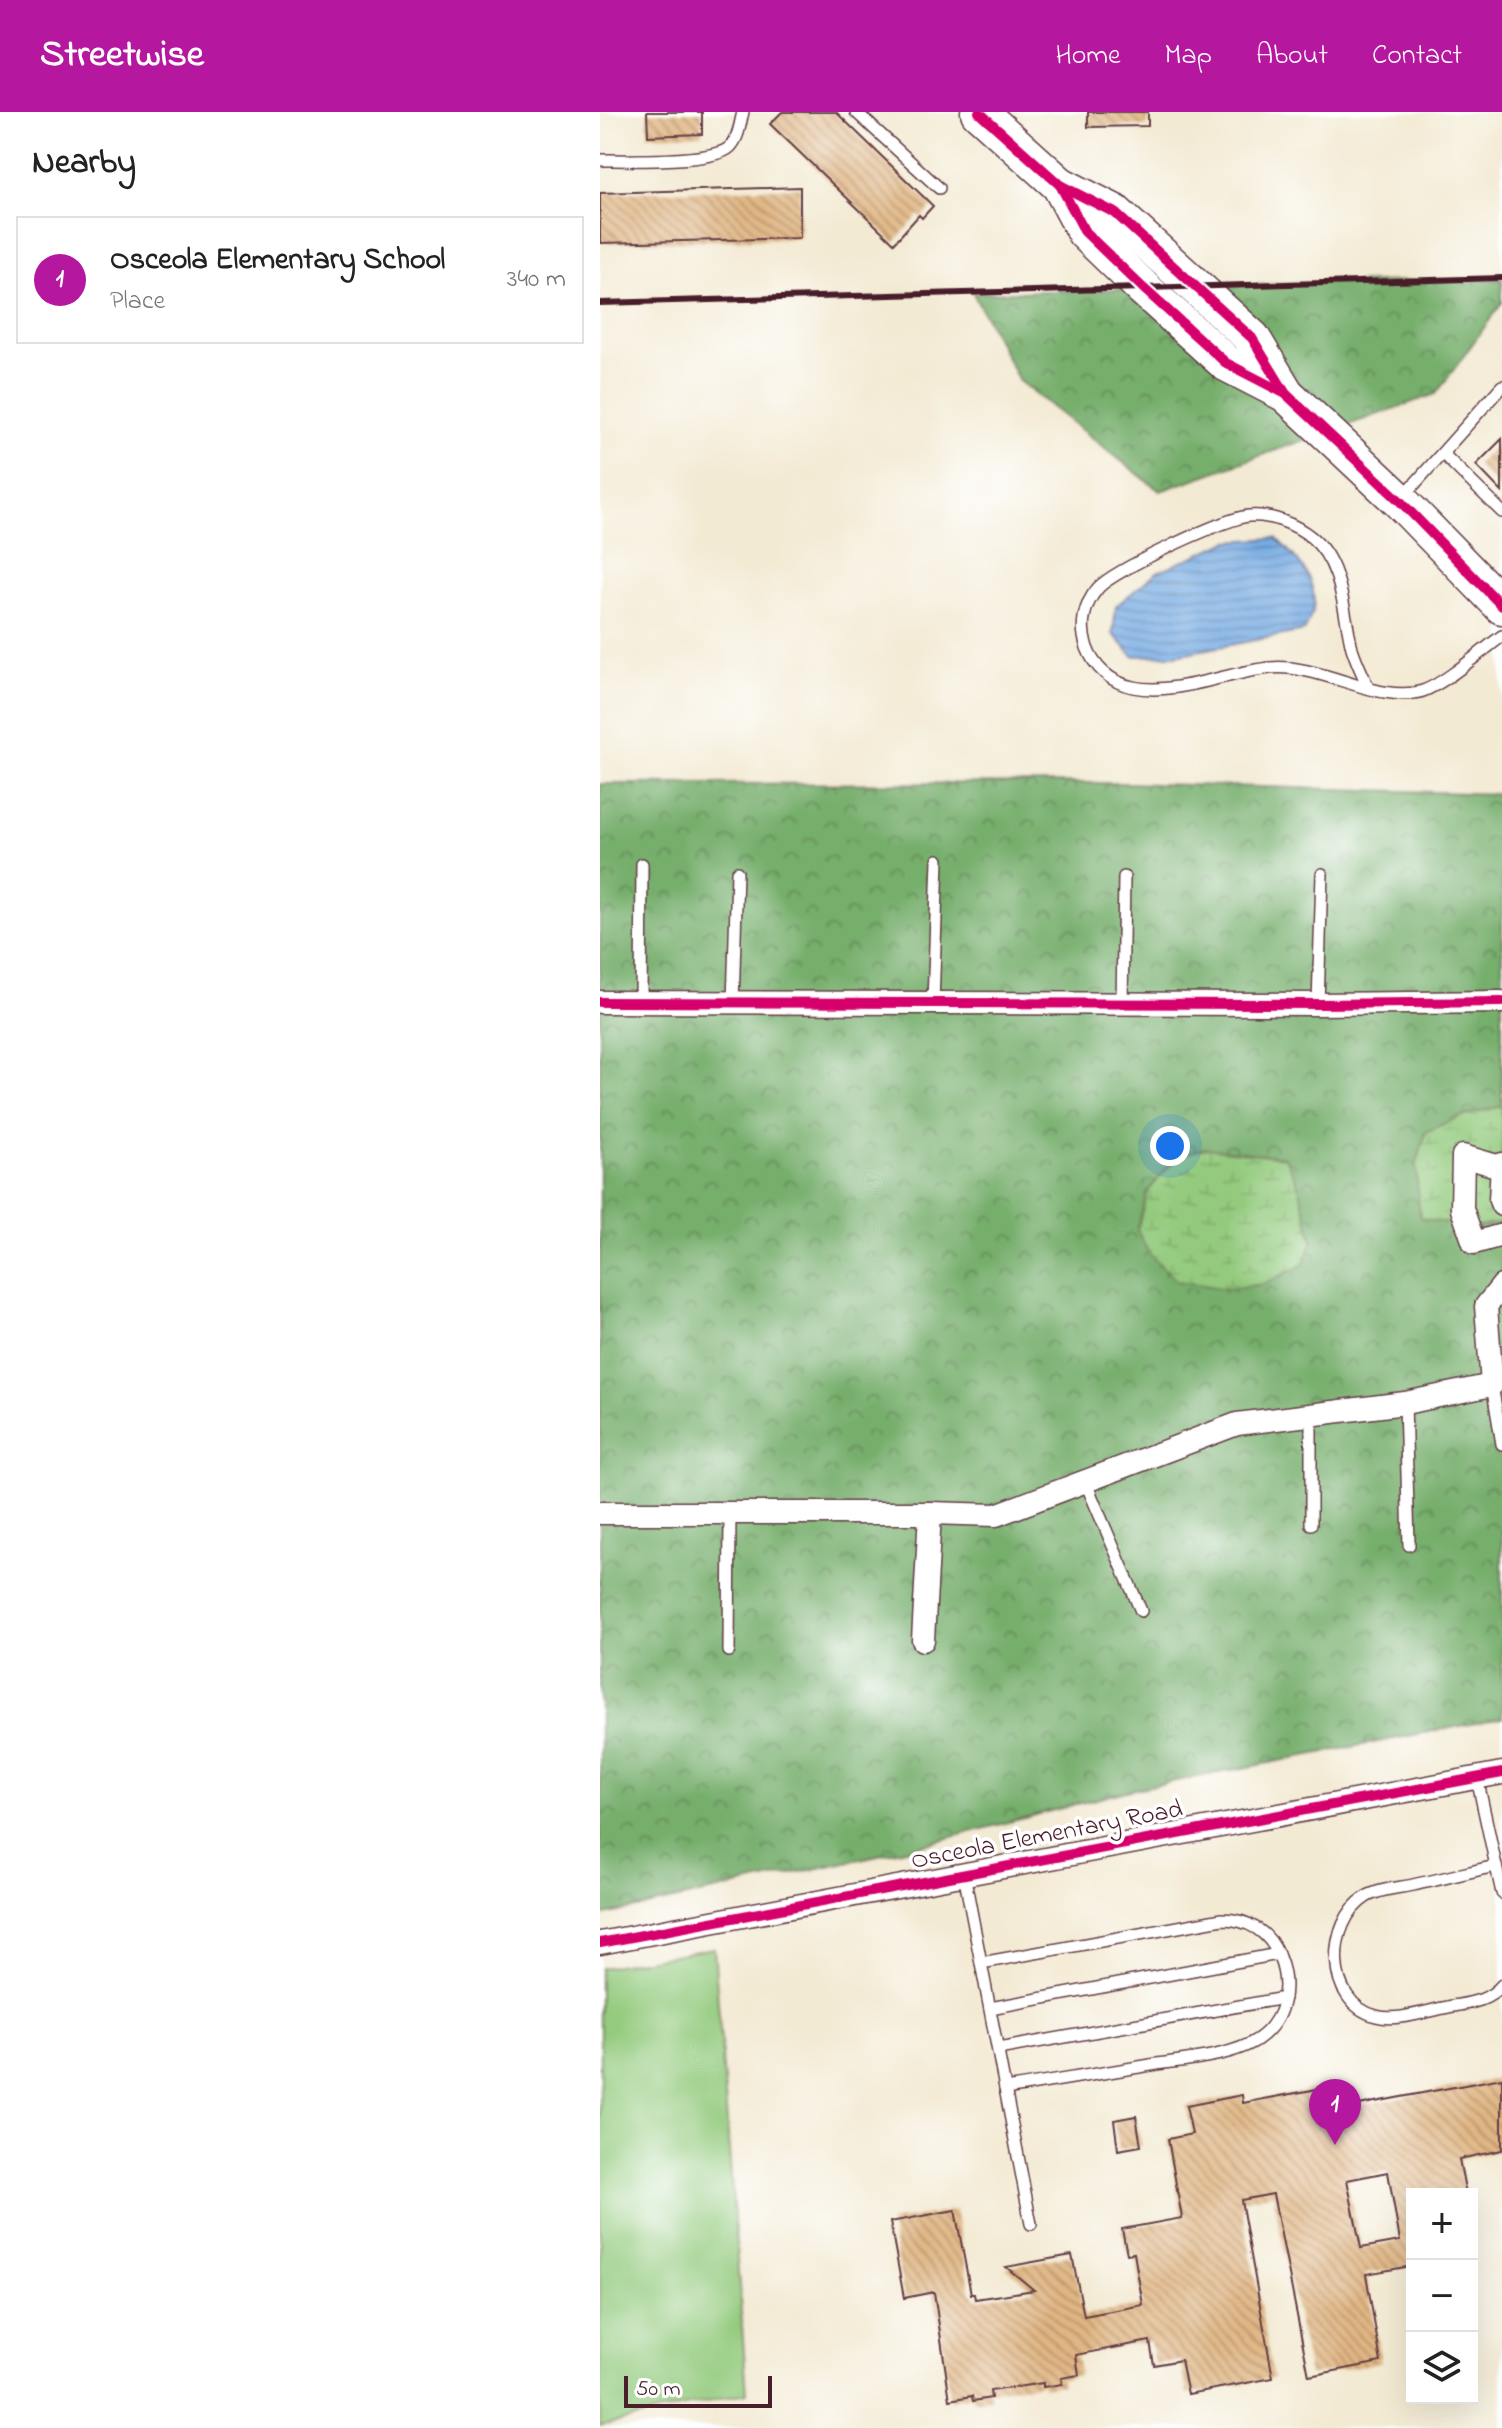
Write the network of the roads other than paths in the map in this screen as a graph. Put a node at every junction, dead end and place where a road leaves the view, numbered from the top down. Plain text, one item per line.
1 (743, 112) edge
2 (856, 112) edge
3 (979, 112) edge
4 (600, 160) edge
5 (939, 188) dead end
6 (1502, 386) edge
7 (1443, 454) junction
8 (1400, 501) junction
9 (1502, 512) edge
10 (1502, 606) edge
11 (1502, 636) edge
12 (1368, 687) junction
13 (938, 860) dead end
14 (642, 864) dead end
15 (737, 872) dead end
16 (1322, 874) dead end
17 (1124, 877) dead end
18 (641, 1001) junction
19 (600, 1002) edge
20 (1502, 1002) edge
21 (733, 1003) junction
22 (933, 1003) junction
23 (1122, 1004) junction
24 (1318, 1004) junction
25 (1501, 1165) edge
26 (1502, 1205) edge
27 (1502, 1235) edge
28 (1502, 1286) edge
29 (1495, 1322) edge
30 (1492, 1385) junction
31 (1405, 1403) junction
32 (1311, 1416) junction
33 (1502, 1444) edge
34 (1085, 1481) junction
35 (600, 1513) edge
36 (730, 1513) junction
37 (930, 1513) junction
38 (1311, 1524) dead end
39 (1409, 1545) dead end
40 (1141, 1611) dead end
41 (923, 1640) dead end
42 (729, 1651) dead end
43 (1502, 1773) edge
44 (1477, 1778) junction
45 (1496, 1866) junction
46 (964, 1874) junction
47 (1502, 1893) edge
48 (600, 1943) edge
49 (1278, 1954) junction
50 (981, 1963) junction
51 (1502, 1985) edge
52 (1284, 1998) junction
53 (990, 2008) junction
54 (998, 2049) junction
55 (1005, 2089) junction
56 (1031, 2224) dead end

1 - 4 lane
2 - 5 lane
3 - 8 highway
6 - 7 lane
7 - 8 lane
7 - 9 lane
8 - 10 highway
11 - 12 lane
12 - 12 lane
13 - 22 lane
14 - 18 lane
15 - 21 lane
16 - 24 lane
17 - 23 lane
18 - 19 street
18 - 21 street
20 - 24 street
21 - 22 street
22 - 23 street
23 - 24 street
25 - 26 street
25 - 27 street
28 - 29 street
29 - 30 street
30 - 31 street
30 - 33 lane
31 - 32 street
31 - 39 lane
32 - 34 street
32 - 38 lane
34 - 37 street
34 - 40 lane
35 - 36 street
36 - 37 street
36 - 42 lane
37 - 41 street
43 - 44 street, Osceola Elementary Road
44 - 45 lane
44 - 46 street, Osceola Elementary Road
45 - 47 lane
45 - 51 lane
46 - 48 street, Osceola Elementary Road
46 - 50 lane
49 - 50 lane
49 - 52 lane
49 - 53 lane
50 - 53 lane
52 - 54 lane
52 - 55 lane
53 - 54 lane
54 - 55 lane
55 - 56 lane

